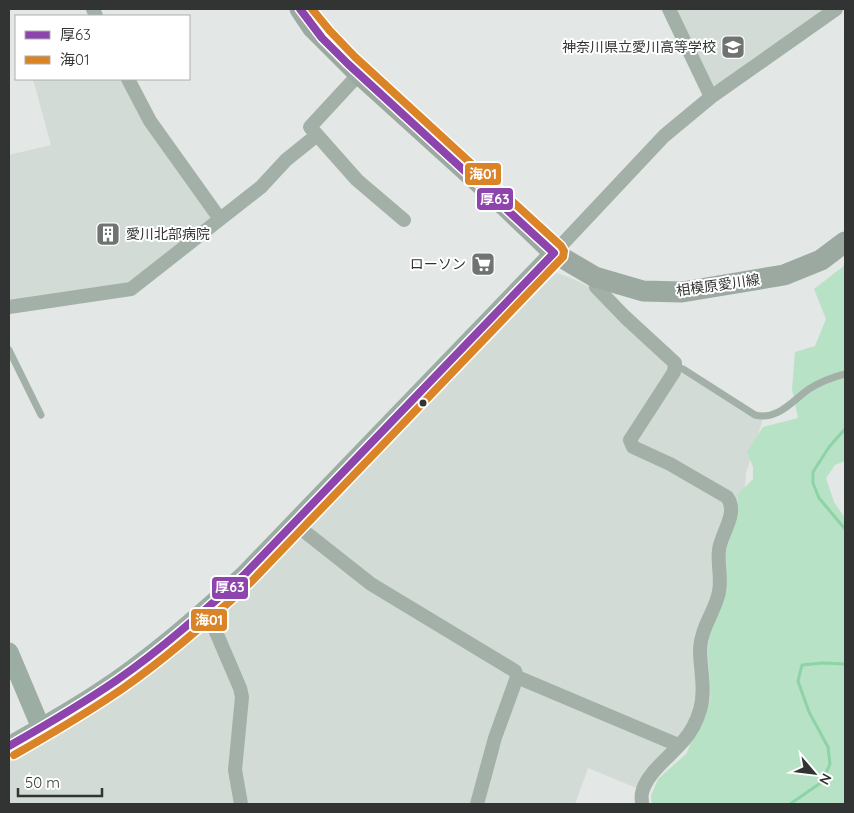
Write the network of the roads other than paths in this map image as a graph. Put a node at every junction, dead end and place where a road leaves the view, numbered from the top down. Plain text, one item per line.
1 (300, 9) edge
2 (669, 9) edge
3 (836, 9) edge
4 (359, 74) junction
5 (129, 80) edge
6 (710, 98) junction
7 (317, 135) junction
8 (220, 219) junction
9 (404, 220) dead end
10 (845, 242) edge
11 (554, 253) junction
12 (595, 277) junction
13 (9, 307) edge
14 (9, 350) edge
15 (675, 367) junction
16 (845, 374) edge
17 (41, 415) dead end
18 (295, 524) junction
19 (204, 611) junction
20 (9, 652) edge
21 (517, 677) junction
22 (41, 728) junction
23 (678, 745) junction
24 (9, 746) edge
25 (241, 804) edge
26 (477, 804) edge
27 (642, 804) edge

1 - 4 main road, 相模原愛川線
2 - 6 street
3 - 6 street
4 - 7 street
4 - 11 main road, 相模原愛川線
5 - 8 street
6 - 11 street
7 - 8 street
7 - 9 street
8 - 13 street
10 - 12 main road, 相模原愛川線
11 - 12 main road, 相模原愛川線
11 - 18 street
12 - 15 street
14 - 17 lane
15 - 16 lane
15 - 23 street
18 - 19 street
18 - 21 street
19 - 22 street
19 - 25 street
20 - 22 street
21 - 23 street
21 - 26 street
22 - 24 street
23 - 27 street

